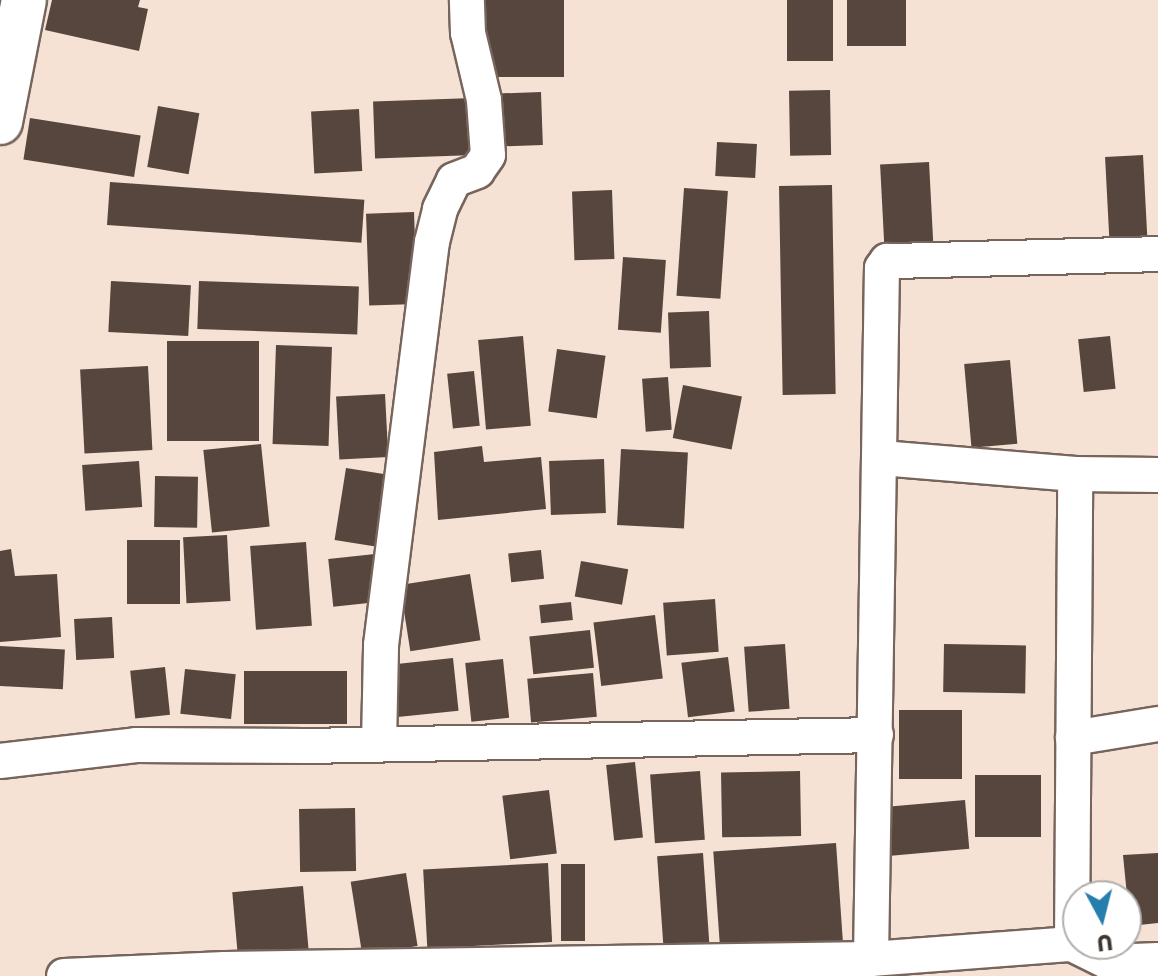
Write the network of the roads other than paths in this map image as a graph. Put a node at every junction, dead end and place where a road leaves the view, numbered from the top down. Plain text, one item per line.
1 (24, 0) edge
2 (467, 0) edge
3 (0, 122) edge
4 (1158, 254) edge
5 (881, 458) junction
6 (1075, 474) junction
7 (1158, 475) edge
8 (1158, 724) edge
9 (876, 735) junction
10 (1073, 738) junction
11 (379, 744) junction
12 (0, 761) edge
13 (1072, 880) edge
14 (1062, 945) edge
15 (871, 959) junction
16 (1104, 960) edge
17 (1158, 960) edge
18 (79, 975) edge

1 - 3 main road
2 - 11 street
4 - 5 street
5 - 6 street
5 - 9 street
6 - 7 street
6 - 10 street
8 - 10 street
9 - 11 street
9 - 15 street
10 - 13 street
11 - 12 street
14 - 15 street
15 - 18 street
16 - 17 street

